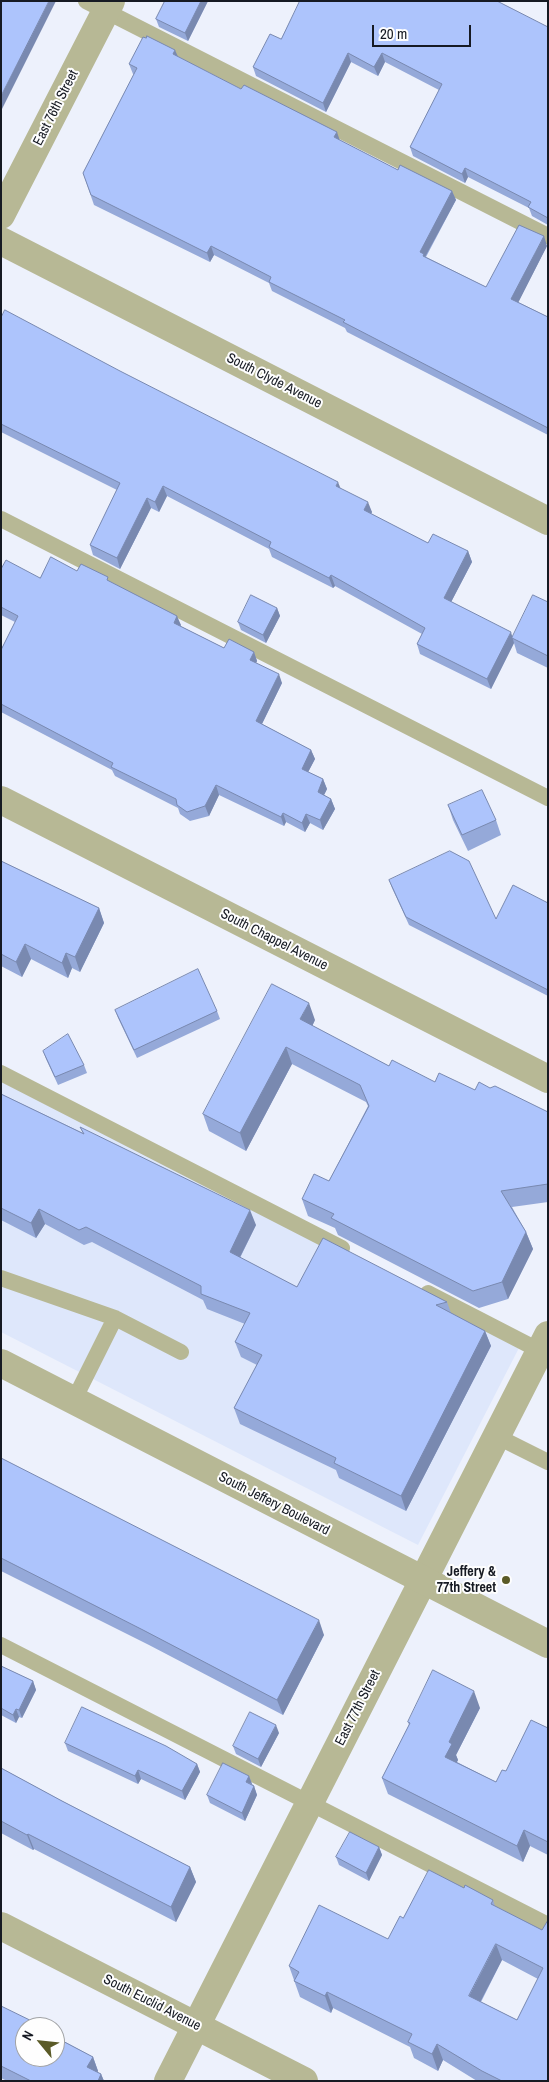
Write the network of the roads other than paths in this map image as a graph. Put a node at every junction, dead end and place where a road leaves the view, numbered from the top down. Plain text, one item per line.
1 (101, 5) edge
2 (1, 216) edge
3 (548, 236) edge
4 (1, 241) edge
5 (1, 519) edge
6 (548, 520) edge
7 (548, 798) edge
8 (1, 800) edge
9 (1, 1073) edge
10 (548, 1079) edge
11 (353, 1254) edge
12 (1, 1278) edge
13 (415, 1286) edge
14 (115, 1318) junction
15 (545, 1347) edge
16 (181, 1352) dead end
17 (1, 1362) edge
18 (74, 1400) junction
19 (496, 1436) junction
20 (548, 1462) edge
21 (423, 1581) junction
22 (548, 1644) edge
23 (1, 1645) edge
24 (310, 1803) junction
25 (548, 1925) edge
26 (1, 1926) edge
27 (196, 2026) junction
28 (168, 2081) edge
29 (304, 2081) edge

1 - 2 street, East 76th Street
1 - 3 lane
4 - 6 street, South Clyde Avenue
5 - 7 lane
8 - 10 street, South Chappel Avenue
9 - 11 lane
12 - 14 lane
13 - 15 lane
14 - 16 lane
14 - 18 lane
15 - 19 street, East 77th Street
17 - 18 street, South Jeffery Boulevard
18 - 21 street, South Jeffery Boulevard
19 - 20 lane
19 - 21 street, East 77th Street
21 - 22 street, South Jeffery Boulevard
21 - 24 street, East 77th Street
23 - 24 lane
24 - 25 lane
24 - 27 street, East 77th Street
26 - 27 street, South Euclid Avenue
27 - 28 street, East 77th Street
27 - 29 street, South Euclid Avenue

